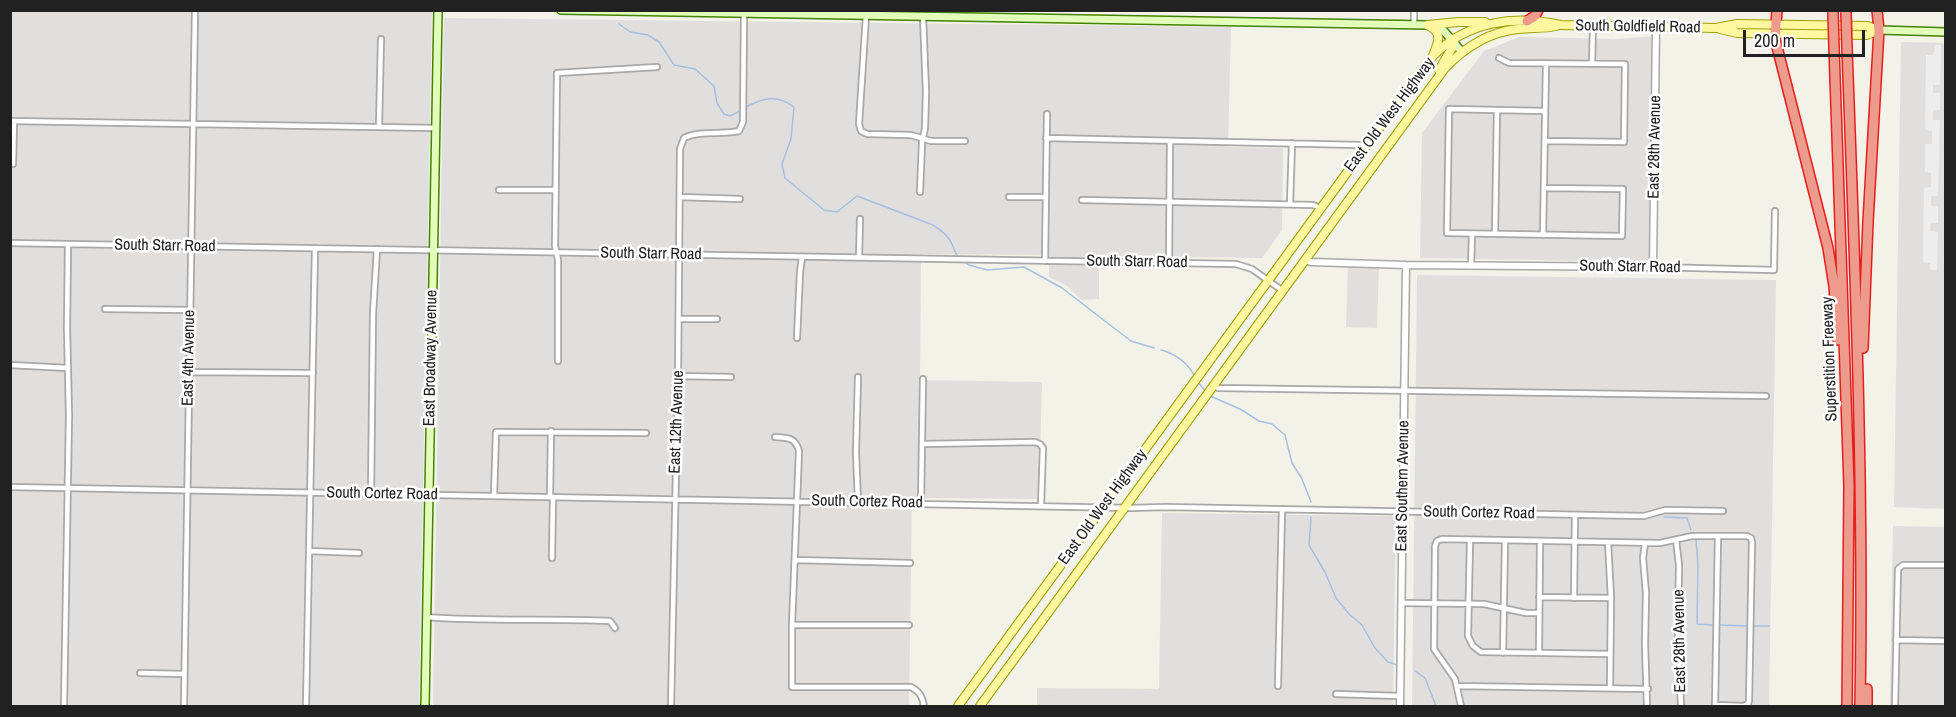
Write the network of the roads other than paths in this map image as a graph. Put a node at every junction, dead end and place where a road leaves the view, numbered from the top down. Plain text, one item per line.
1 (195, 10) edge
2 (438, 10) edge
3 (561, 10) edge
4 (1414, 10) edge
5 (1538, 10) edge
6 (1777, 10) edge
7 (1877, 10) edge
8 (1833, 11) edge
9 (1846, 11) edge
10 (744, 14) junction
11 (932, 14) edge
12 (866, 16) junction
13 (923, 17) junction
14 (1527, 21) junction
15 (1499, 22) junction
16 (1414, 25) junction
17 (1428, 25) junction
18 (1560, 25) junction
19 (1593, 26) junction
20 (1656, 27) junction
21 (1775, 29) junction
22 (1879, 30) junction
23 (1946, 32) edge
24 (381, 39) dead end
25 (1452, 39) junction
26 (1462, 52) junction
27 (1432, 57) junction
28 (1500, 58) dead end
29 (1546, 64) junction
30 (1592, 64) junction
31 (657, 67) dead end
32 (1424, 97) junction
33 (1497, 110) junction
34 (1545, 111) junction
35 (1047, 114) dead end
36 (12, 121) edge
37 (193, 124) junction
38 (379, 127) junction
39 (435, 128) junction
40 (922, 138) junction
41 (1046, 138) junction
42 (965, 141) dead end
43 (1170, 141) junction
44 (1545, 141) junction
45 (1292, 143) junction
46 (1365, 148) junction
47 (14, 164) dead end
48 (1544, 188) junction
49 (499, 190) dead end
50 (555, 190) junction
51 (920, 192) dead end
52 (680, 197) junction
53 (1009, 197) dead end
54 (1046, 197) junction
55 (740, 199) dead end
56 (1082, 200) dead end
57 (1168, 202) junction
58 (1290, 204) junction
59 (1321, 208) junction
60 (1775, 212) dead end
61 (860, 219) dead end
62 (1472, 234) junction
63 (1495, 234) junction
64 (1543, 236) junction
65 (10, 243) edge
66 (68, 244) junction
67 (191, 246) junction
68 (315, 248) junction
69 (377, 249) junction
70 (433, 250) junction
71 (557, 252) junction
72 (680, 255) junction
73 (802, 257) junction
74 (859, 258) junction
75 (1306, 260) junction
76 (1045, 261) junction
77 (1169, 263) junction
78 (1406, 265) junction
79 (1471, 266) junction
80 (1653, 267) junction
81 (1269, 280) junction
82 (1283, 291) junction
83 (105, 309) dead end
84 (190, 310) junction
85 (679, 319) junction
86 (717, 319) dead end
87 (797, 338) dead end
88 (558, 361) dead end
89 (10, 365) edge
90 (68, 368) junction
91 (189, 372) junction
92 (313, 373) junction
93 (678, 376) junction
94 (731, 377) dead end
95 (858, 377) dead end
96 (923, 379) dead end
97 (1404, 390) junction
98 (1210, 391) junction
99 (1766, 396) dead end
100 (1860, 414) junction
101 (551, 431) junction
102 (646, 433) dead end
103 (775, 436) dead end
104 (922, 444) junction
105 (1849, 486) junction
106 (10, 487) edge
107 (67, 488) junction
108 (187, 490) junction
109 (310, 492) junction
110 (371, 494) junction
111 (428, 495) junction
112 (495, 496) junction
113 (552, 497) junction
114 (675, 499) junction
115 (797, 501) junction
116 (858, 502) junction
117 (921, 503) junction
118 (1041, 505) junction
119 (1104, 506) junction
120 (1125, 507) junction
121 (1282, 509) junction
122 (1403, 511) junction
123 (1723, 511) dead end
124 (1575, 516) junction
125 (1718, 536) junction
126 (1862, 537) junction
127 (1470, 540) junction
128 (1676, 540) junction
129 (1505, 541) junction
130 (1540, 542) junction
131 (1575, 542) junction
132 (1608, 542) junction
133 (1645, 543) junction
134 (309, 550) junction
135 (359, 553) dead end
136 (552, 558) dead end
137 (795, 560) junction
138 (910, 563) dead end
139 (1946, 565) edge
140 (1539, 597) junction
141 (1574, 598) junction
142 (1611, 598) junction
143 (1402, 603) junction
144 (1435, 603) junction
145 (1469, 604) junction
146 (1504, 608) junction
147 (1539, 614) junction
148 (427, 617) junction
149 (792, 625) junction
150 (909, 625) dead end
151 (615, 628) dead end
152 (1896, 640) junction
153 (1946, 641) edge
154 (1849, 642) junction
155 (1503, 653) junction
156 (1539, 653) junction
157 (1610, 654) junction
158 (140, 673) dead end
159 (184, 674) junction
160 (1278, 686) dead end
161 (1457, 686) junction
162 (1610, 688) junction
163 (1648, 689) junction
164 (1336, 694) dead end
165 (1400, 696) junction
166 (64, 706) edge
167 (184, 706) edge
168 (306, 706) edge
169 (425, 706) edge
170 (671, 706) edge
171 (924, 706) edge
172 (958, 706) edge
173 (980, 706) edge
174 (1400, 706) edge
175 (1461, 706) edge
176 (1647, 706) edge
177 (1681, 706) edge
178 (1715, 706) edge
179 (1842, 706) edge
180 (1847, 706) edge
181 (1860, 706) edge
182 (1867, 706) edge
183 (1895, 706) edge

1 - 37 street, East 4th Avenue
2 - 39 main road, East Broadway Avenue
3 - 10 main road
4 - 16 street
5 - 14 highway
6 - 21 highway
7 - 22 highway
8 - 105 highway, Superstition Freeway, bridge
9 - 100 highway, Superstition Freeway, bridge
10 - 12 main road
10 - 52 street, East 12th Avenue
11 - 13 main road
11 - 16 main road
12 - 13 main road
12 - 40 street
13 - 40 street
14 - 15 main road, East Old West Highway
14 - 18 main road, East Old West Highway
15 - 17 main road
15 - 25 main road, East Old West Highway
16 - 17 main road
17 - 25 main road
17 - 27 main road
18 - 19 main road, South Goldfield Road
18 - 26 main road, East Old West Highway
19 - 20 main road, South Goldfield Road
19 - 30 street
20 - 21 main road, South Goldfield Road
20 - 80 street, East 28th Avenue
21 - 22 main road, South Goldfield Road
21 - 105 highway
22 - 23 main road, South Goldfield Road
22 - 100 highway
24 - 38 street
25 - 26 main road
25 - 27 main road, East Old West Highway
25 - 32 main road
26 - 32 main road, East Old West Highway
27 - 46 main road, East Old West Highway
28 - 29 street
29 - 30 street
29 - 34 street
30 - 44 street
31 - 50 street
32 - 75 main road, East Old West Highway
33 - 34 street
33 - 62 street
33 - 63 street
34 - 44 street
35 - 41 street
36 - 37 street
36 - 47 street
37 - 38 street
37 - 67 street, East 4th Avenue
38 - 39 street
39 - 70 main road, East Broadway Avenue
40 - 42 street
40 - 51 street
41 - 43 street
41 - 54 street
43 - 45 street
43 - 57 street
44 - 48 street
45 - 46 street
45 - 58 street
46 - 59 main road, East Old West Highway
48 - 64 street
48 - 64 street
49 - 50 street
50 - 71 street
52 - 55 street
52 - 72 street, East 12th Avenue
53 - 54 street
54 - 76 street
56 - 57 street
57 - 58 street
57 - 77 street
58 - 59 street
59 - 81 main road, East Old West Highway
60 - 80 street, South Starr Road
61 - 74 street
62 - 63 street
62 - 79 street
63 - 64 street
65 - 66 street, South Starr Road
66 - 67 street, South Starr Road
66 - 90 street
67 - 68 street, South Starr Road
67 - 84 street, East 4th Avenue
68 - 69 street, South Starr Road
68 - 92 street
69 - 70 street, South Starr Road
69 - 110 street
70 - 71 street, South Starr Road
70 - 111 main road, East Broadway Avenue
71 - 72 street, South Starr Road
71 - 88 street
72 - 73 street, South Starr Road
72 - 85 street, East 12th Avenue
73 - 74 street, South Starr Road
73 - 87 street
74 - 76 street, South Starr Road
75 - 78 street, South Starr Road
75 - 82 main road, East Old West Highway
76 - 77 street, South Starr Road
77 - 81 street, South Starr Road
78 - 79 street, South Starr Road
78 - 97 street, East Southern Avenue
79 - 80 street, South Starr Road
81 - 82 street, South Starr Road
81 - 119 main road, East Old West Highway
82 - 98 main road, East Old West Highway
83 - 84 street
84 - 91 street, East 4th Avenue
85 - 86 street
85 - 93 street, East 12th Avenue
89 - 90 street
90 - 107 street
91 - 92 street
91 - 108 street, East 4th Avenue
92 - 109 street
93 - 94 street
93 - 114 street, East 12th Avenue
95 - 116 street
96 - 104 street
97 - 98 street
97 - 99 street
97 - 122 street, East Southern Avenue
98 - 120 main road, East Old West Highway
100 - 126 highway, Superstition Freeway
101 - 102 street
101 - 112 street
101 - 113 street
103 - 115 street
104 - 117 street
104 - 118 street
105 - 154 highway, Superstition Freeway
106 - 107 street, South Cortez Road
107 - 108 street, South Cortez Road
107 - 166 street
108 - 109 street, South Cortez Road
108 - 159 street, East 4th Avenue
109 - 110 street, South Cortez Road
109 - 134 street
110 - 111 street, South Cortez Road
111 - 112 street, South Cortez Road
111 - 148 main road, East Broadway Avenue
112 - 113 street, South Cortez Road
113 - 114 street, South Cortez Road
113 - 136 street
114 - 115 street, South Cortez Road
114 - 170 street, East 12th Avenue
115 - 116 street, South Cortez Road
115 - 137 street
116 - 117 street, South Cortez Road
117 - 118 street, South Cortez Road
118 - 119 street, South Cortez Road
119 - 120 street, South Cortez Road
119 - 172 main road, East Old West Highway
120 - 121 street, South Cortez Road
120 - 173 main road, East Old West Highway
121 - 122 street, South Cortez Road
121 - 160 street
122 - 124 street, South Cortez Road
122 - 143 street, East Southern Avenue
123 - 124 street, South Cortez Road
124 - 131 street
125 - 128 street
125 - 178 street
125 - 178 street
126 - 181 highway, Superstition Freeway
126 - 182 highway
127 - 129 street
127 - 144 street
127 - 145 street
128 - 133 street
128 - 177 street, East 28th Avenue
129 - 130 street
129 - 146 street
130 - 131 street
130 - 140 street
131 - 132 street
131 - 141 street
132 - 133 street
132 - 142 street
133 - 163 street
134 - 135 street
134 - 168 street
137 - 138 street
137 - 149 street
139 - 152 street
140 - 141 street
140 - 147 street
141 - 142 street
142 - 157 street
143 - 144 street
143 - 165 street, East Southern Avenue
144 - 145 street
144 - 161 street
145 - 146 street
145 - 155 street
146 - 147 street
146 - 155 street
147 - 156 street
148 - 151 street
148 - 169 main road, East Broadway Avenue
149 - 150 street
149 - 171 street
152 - 153 street
152 - 183 street
154 - 179 highway
154 - 180 highway, Superstition Freeway
155 - 156 street
156 - 157 street
157 - 162 street
158 - 159 street
159 - 167 street, East 4th Avenue
161 - 162 street
161 - 175 street
162 - 163 street
163 - 176 street
164 - 165 street
165 - 174 street, East Southern Avenue

